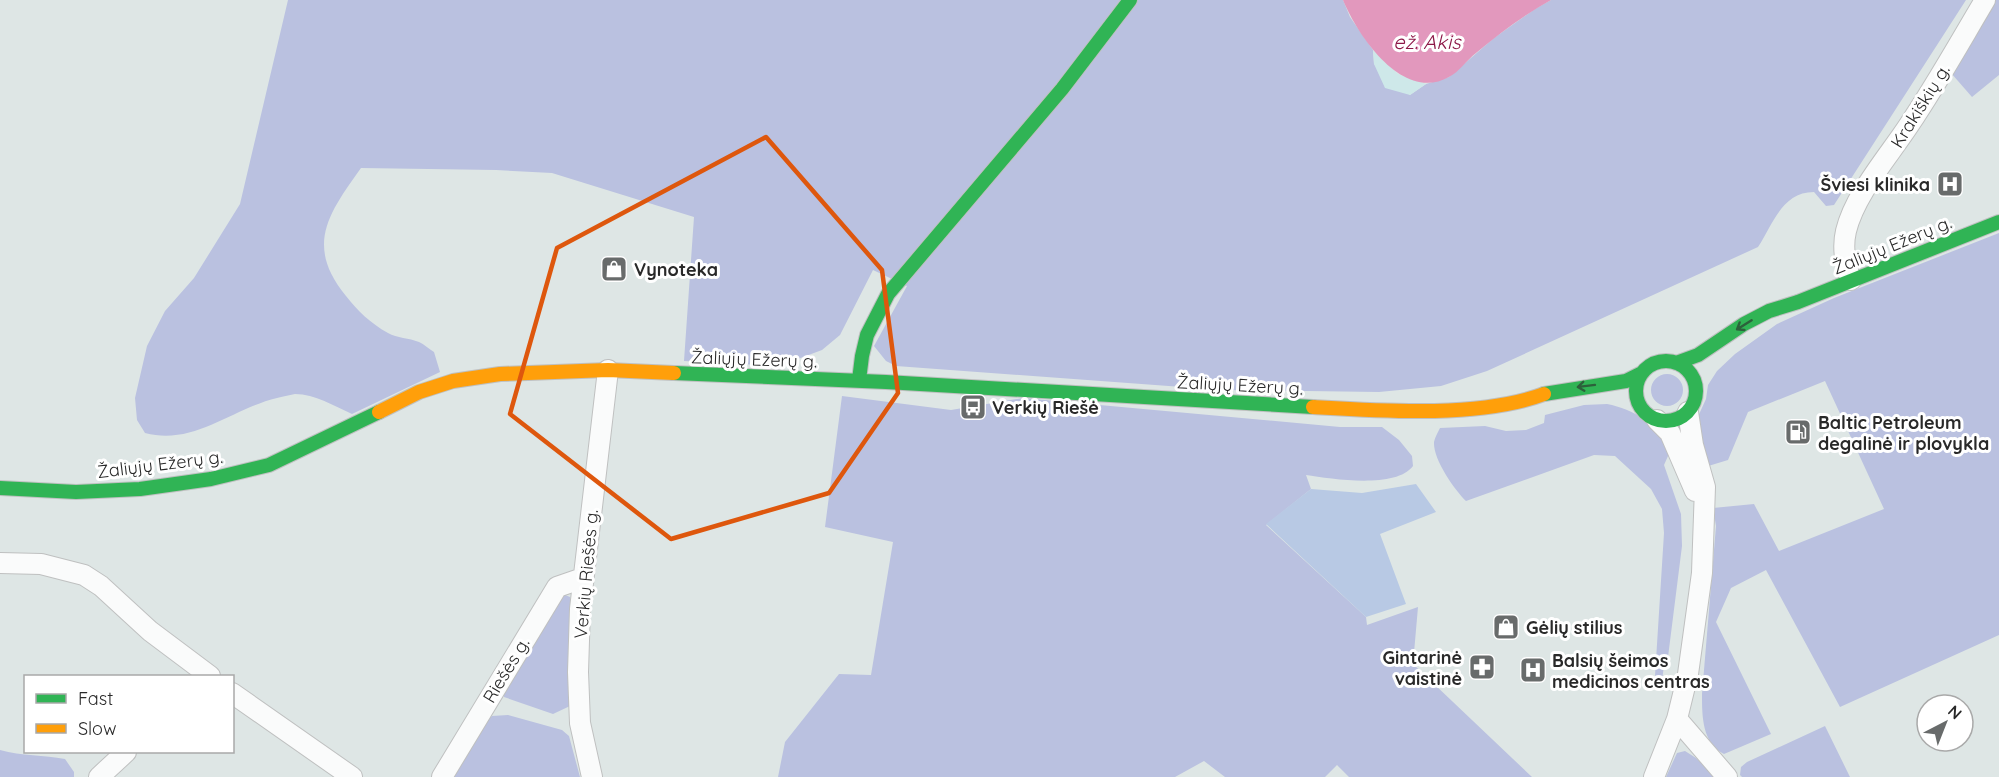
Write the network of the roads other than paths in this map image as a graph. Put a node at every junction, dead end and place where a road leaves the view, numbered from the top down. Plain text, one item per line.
1 (1130, 0) edge
2 (1985, 0) edge
3 (1999, 222) edge
4 (1851, 280) junction
5 (1798, 302) junction
6 (1757, 332) dead end
7 (1676, 363) junction
8 (608, 370) junction
9 (1706, 372) dead end
10 (1642, 373) junction
11 (859, 380) junction
12 (1695, 384) junction
13 (1527, 400) junction
14 (1581, 402) dead end
15 (1620, 402) dead end
16 (1638, 404) junction
17 (1688, 412) junction
18 (1657, 420) junction
19 (0, 488) edge
20 (1705, 522) junction
21 (0, 563) edge
22 (583, 578) junction
23 (199, 674) edge
24 (234, 694) edge
25 (1677, 719) junction
26 (125, 753) edge
27 (99, 777) edge
28 (352, 777) edge
29 (442, 777) edge
30 (592, 777) edge
31 (1654, 777) edge
32 (1728, 777) edge

1 - 11 main road
2 - 4 street, Krakiškių g.
3 - 4 main road, Žaliųjų Ežerų g.
4 - 5 main road, Žaliųjų Ežerų g.
5 - 6 main road, Žaliųjų Ežerų g.
5 -> 7 main road, Žaliųjų Ežerų g.
7 - 10 main road
7 - 12 main road
8 - 11 main road, Žaliųjų Ežerų g.
8 - 19 main road, Žaliųjų Ežerų g.
8 - 22 street, Verkių Riešės g.
9 - 12 main road
10 -> 13 main road, Žaliųjų Ežerų g.
10 - 16 main road
11 - 13 main road, Žaliųjų Ežerų g.
12 - 17 main road
13 - 14 main road, Žaliųjų Ežerų g.
15 - 16 main road
16 - 18 main road
17 - 18 main road
17 - 20 street
18 - 20 street
20 - 25 street
21 - 23 street
22 - 29 street, Riešės g.
22 - 30 street, Verkių Riešės g.
24 - 28 street
25 - 31 street
25 - 32 street
26 - 27 street

